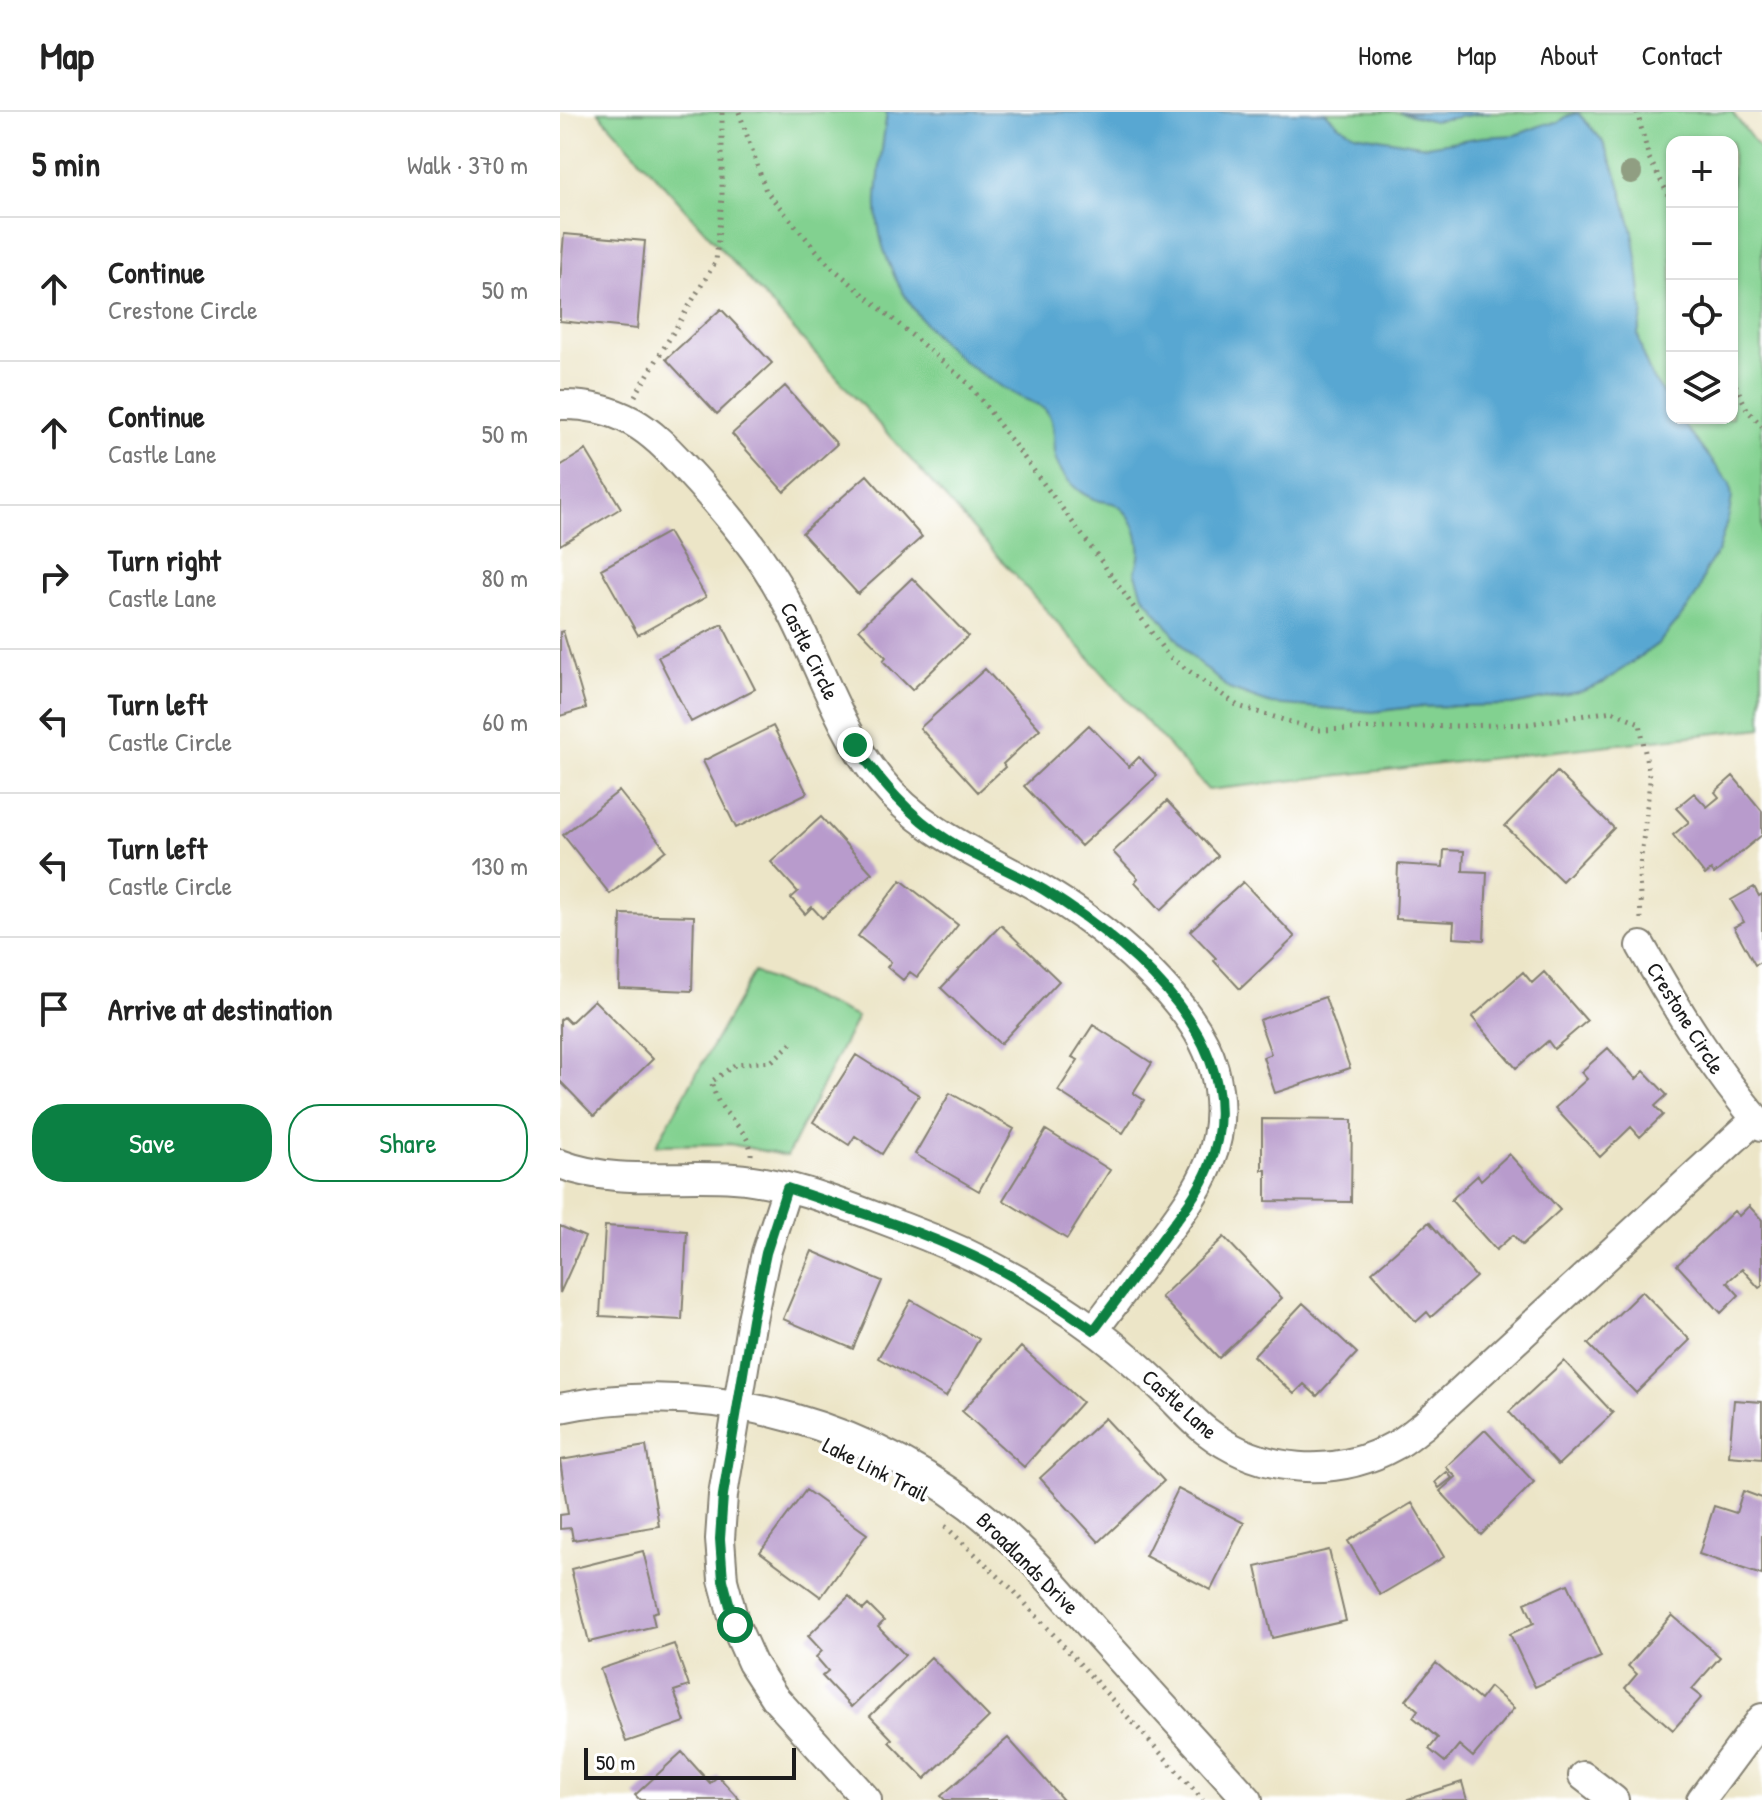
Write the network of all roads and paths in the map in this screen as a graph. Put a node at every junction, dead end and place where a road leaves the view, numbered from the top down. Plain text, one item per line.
1 (722, 112) edge
2 (739, 112) edge
3 (1637, 112) edge
4 (1666, 191) edge
5 (1738, 390) edge
6 (560, 405) edge
7 (622, 417) junction
8 (1762, 426) edge
9 (1641, 946) joint
10 (795, 1040) dead end
11 (1759, 1122) edge
12 (560, 1164) edge
13 (748, 1180) junction
14 (787, 1188) junction
15 (1094, 1330) junction
16 (738, 1405) junction
17 (560, 1408) edge
18 (939, 1521) dead end
19 (1762, 1718) edge
20 (1583, 1776) dead end
21 (867, 1800) edge
22 (1203, 1800) edge
23 (1248, 1800) edge
24 (1614, 1800) edge
25 (1701, 1800) edge

1 - 7 path
2 - 9 path
3 - 4 path
5 - 8 path
6 - 7 street, Castle Circle
7 - 15 street, Castle Circle
9 - 11 street, Crestone Circle
10 - 13 path
11 - 15 street, Castle Lane
12 - 13 street
13 - 14 street
14 - 15 street, Castle Lane
14 - 16 street
16 - 17 street, Broadlands Drive
16 - 21 street
16 - 23 street, Broadlands Drive
18 - 22 path, Lake Link Trail
19 - 25 street
20 - 24 street

